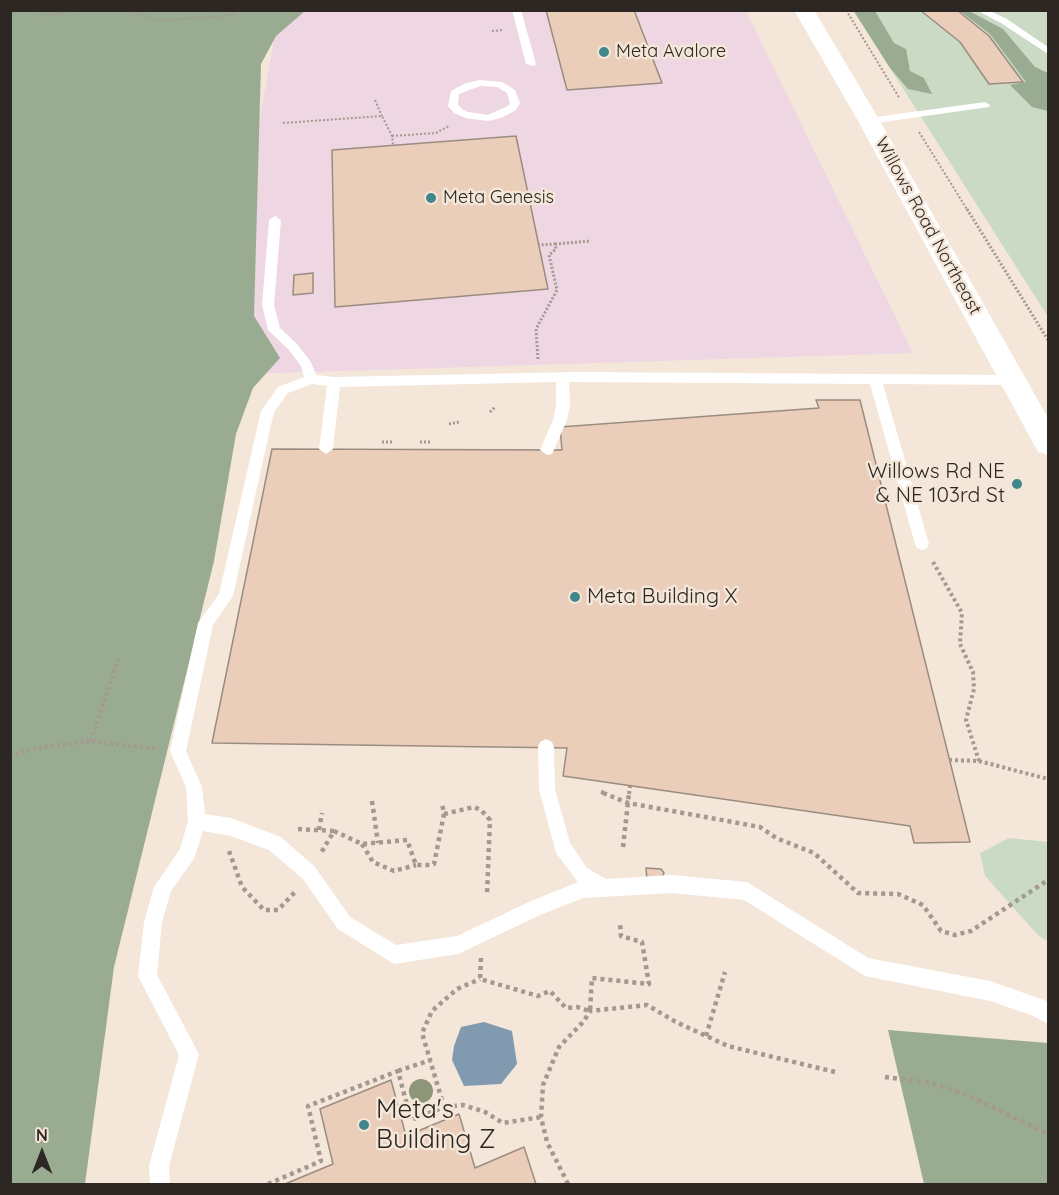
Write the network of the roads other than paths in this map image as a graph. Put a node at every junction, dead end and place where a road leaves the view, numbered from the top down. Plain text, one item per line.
1 (516, 10) edge
2 (804, 10) edge
3 (980, 10) edge
4 (1048, 51) edge
5 (531, 64) dead end
6 (985, 105) dead end
7 (488, 118) joint
8 (869, 121) junction
9 (275, 220) dead end
10 (562, 378) junction
11 (311, 379) junction
12 (875, 379) junction
13 (1013, 380) junction
14 (334, 382) junction
15 (1048, 444) edge
16 (326, 449) dead end
17 (547, 450) dead end
18 (922, 544) road end
19 (546, 747) dead end
20 (197, 820) junction
21 (604, 888) junction
22 (1048, 1015) edge
23 (160, 1185) edge

1 - 5 lane
2 - 8 main road, Willows Road Northeast
3 - 4 lane
6 - 8 lane
7 - 7 lane
8 - 13 main road, Willows Road Northeast
9 - 11 lane
10 - 12 lane
10 - 14 lane
10 - 17 lane
11 - 14 lane
11 - 20 lane
12 - 13 lane
12 - 18 lane
13 - 15 main road, Willows Road Northeast
14 - 16 lane
19 - 21 lane
20 - 21 lane
20 - 23 lane
21 - 22 lane

